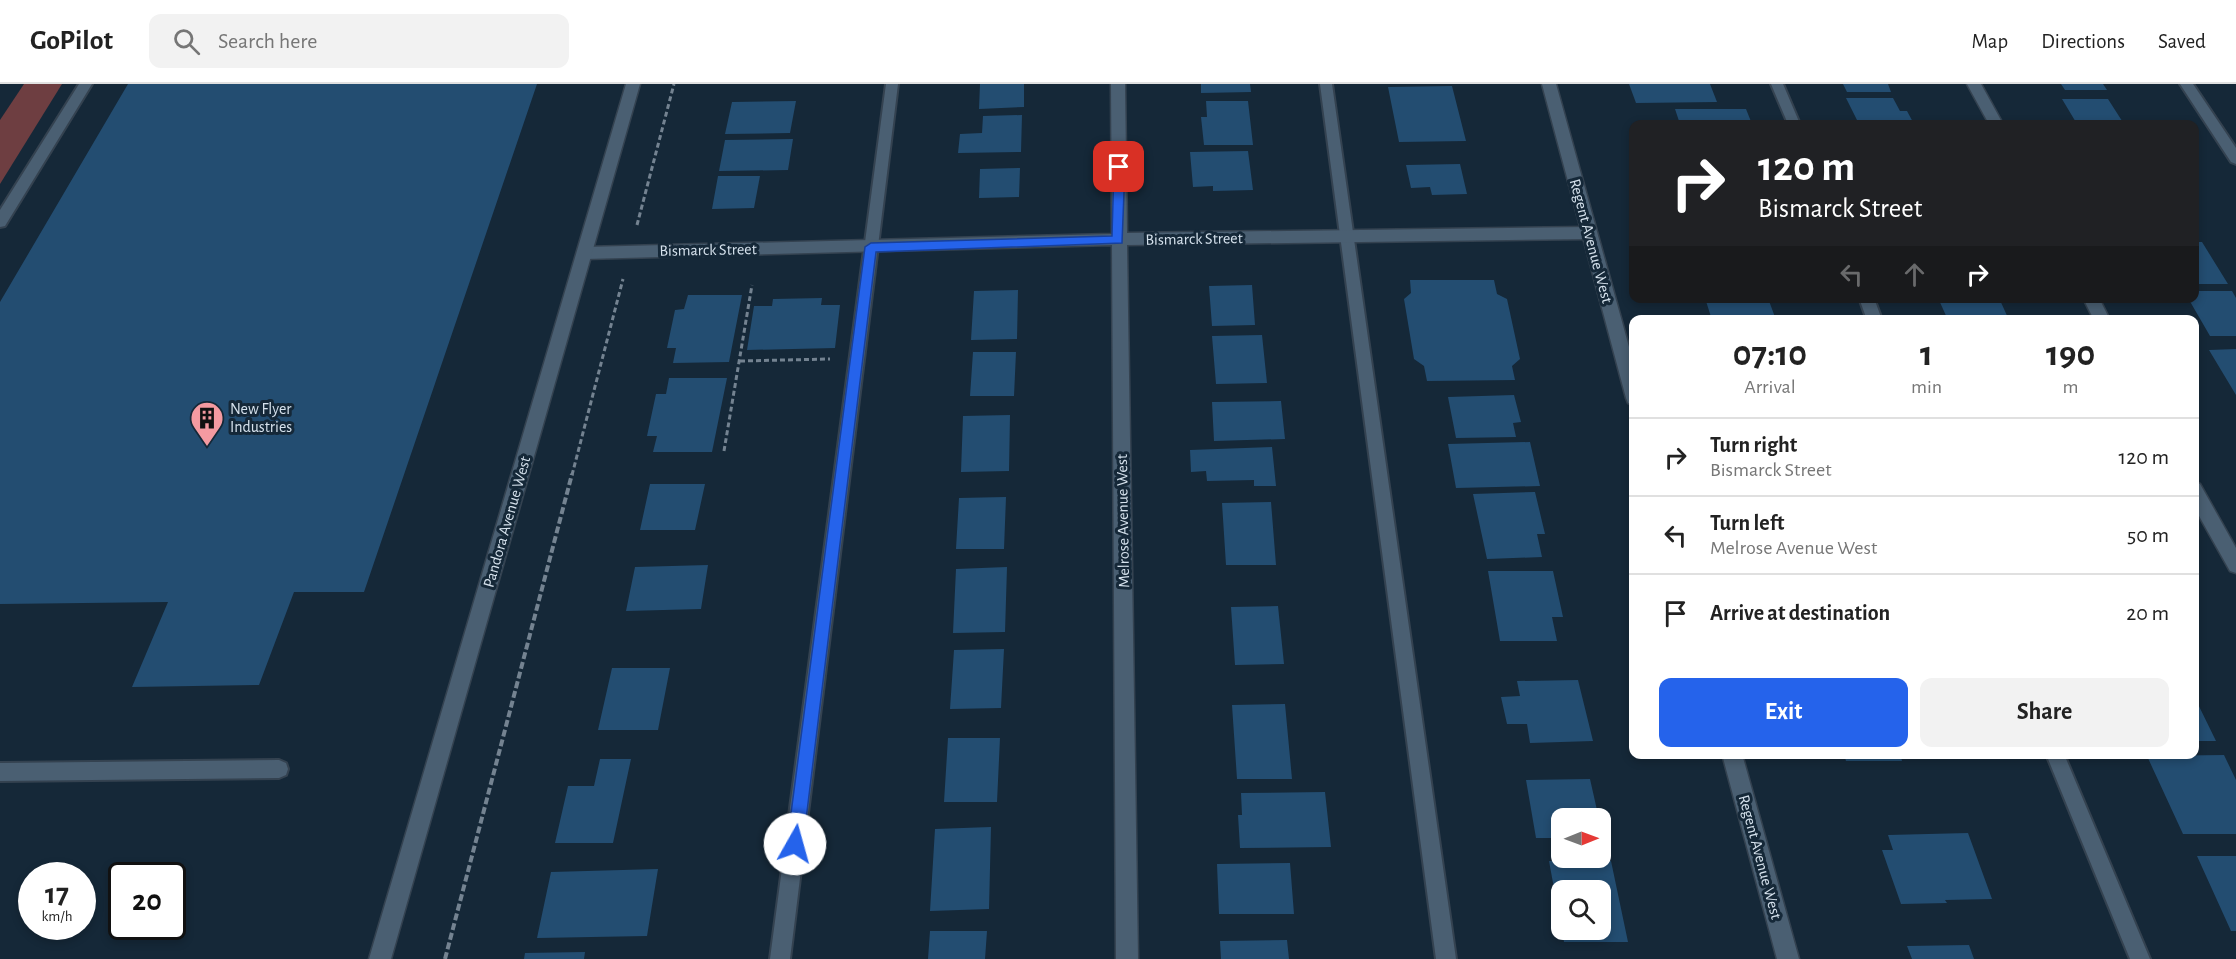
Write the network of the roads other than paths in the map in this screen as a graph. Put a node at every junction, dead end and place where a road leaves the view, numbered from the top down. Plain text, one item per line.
1 (86, 84) edge
2 (633, 84) edge
3 (892, 84) edge
4 (1118, 84) edge
5 (1326, 84) edge
6 (1548, 84) edge
7 (1777, 84) edge
8 (1974, 84) edge
9 (2186, 84) edge
10 (1792, 120) edge
11 (1994, 120) edge
12 (2236, 159) edge
13 (0, 222) edge
14 (1588, 233) junction
15 (1347, 236) junction
16 (1118, 240) junction
17 (871, 247) junction
18 (585, 253) junction
19 (1629, 380) edge
20 (2199, 498) edge
21 (2236, 565) edge
22 (1733, 759) edge
23 (2057, 759) edge
24 (279, 769) dead end
25 (0, 772) edge
26 (380, 959) edge
27 (780, 959) edge
28 (1127, 959) edge
29 (1446, 959) edge
30 (1788, 959) edge
31 (2140, 959) edge

1 - 13 lane
2 - 18 street, Pandora Avenue West
3 - 17 lane
4 - 16 street, Melrose Avenue West
5 - 15 lane
6 - 14 street, Regent Avenue West
7 - 10 lane
8 - 11 street
9 - 12 lane
14 - 15 street, Bismarck Street
14 - 19 street, Regent Avenue West
15 - 16 street, Bismarck Street
15 - 29 lane
16 - 17 street, Bismarck Street
16 - 28 street, Melrose Avenue West
17 - 18 street, Bismarck Street
17 - 27 lane
18 - 26 street, Pandora Avenue West
20 - 21 street
22 - 30 street, Regent Avenue West
23 - 31 lane
24 - 25 lane

